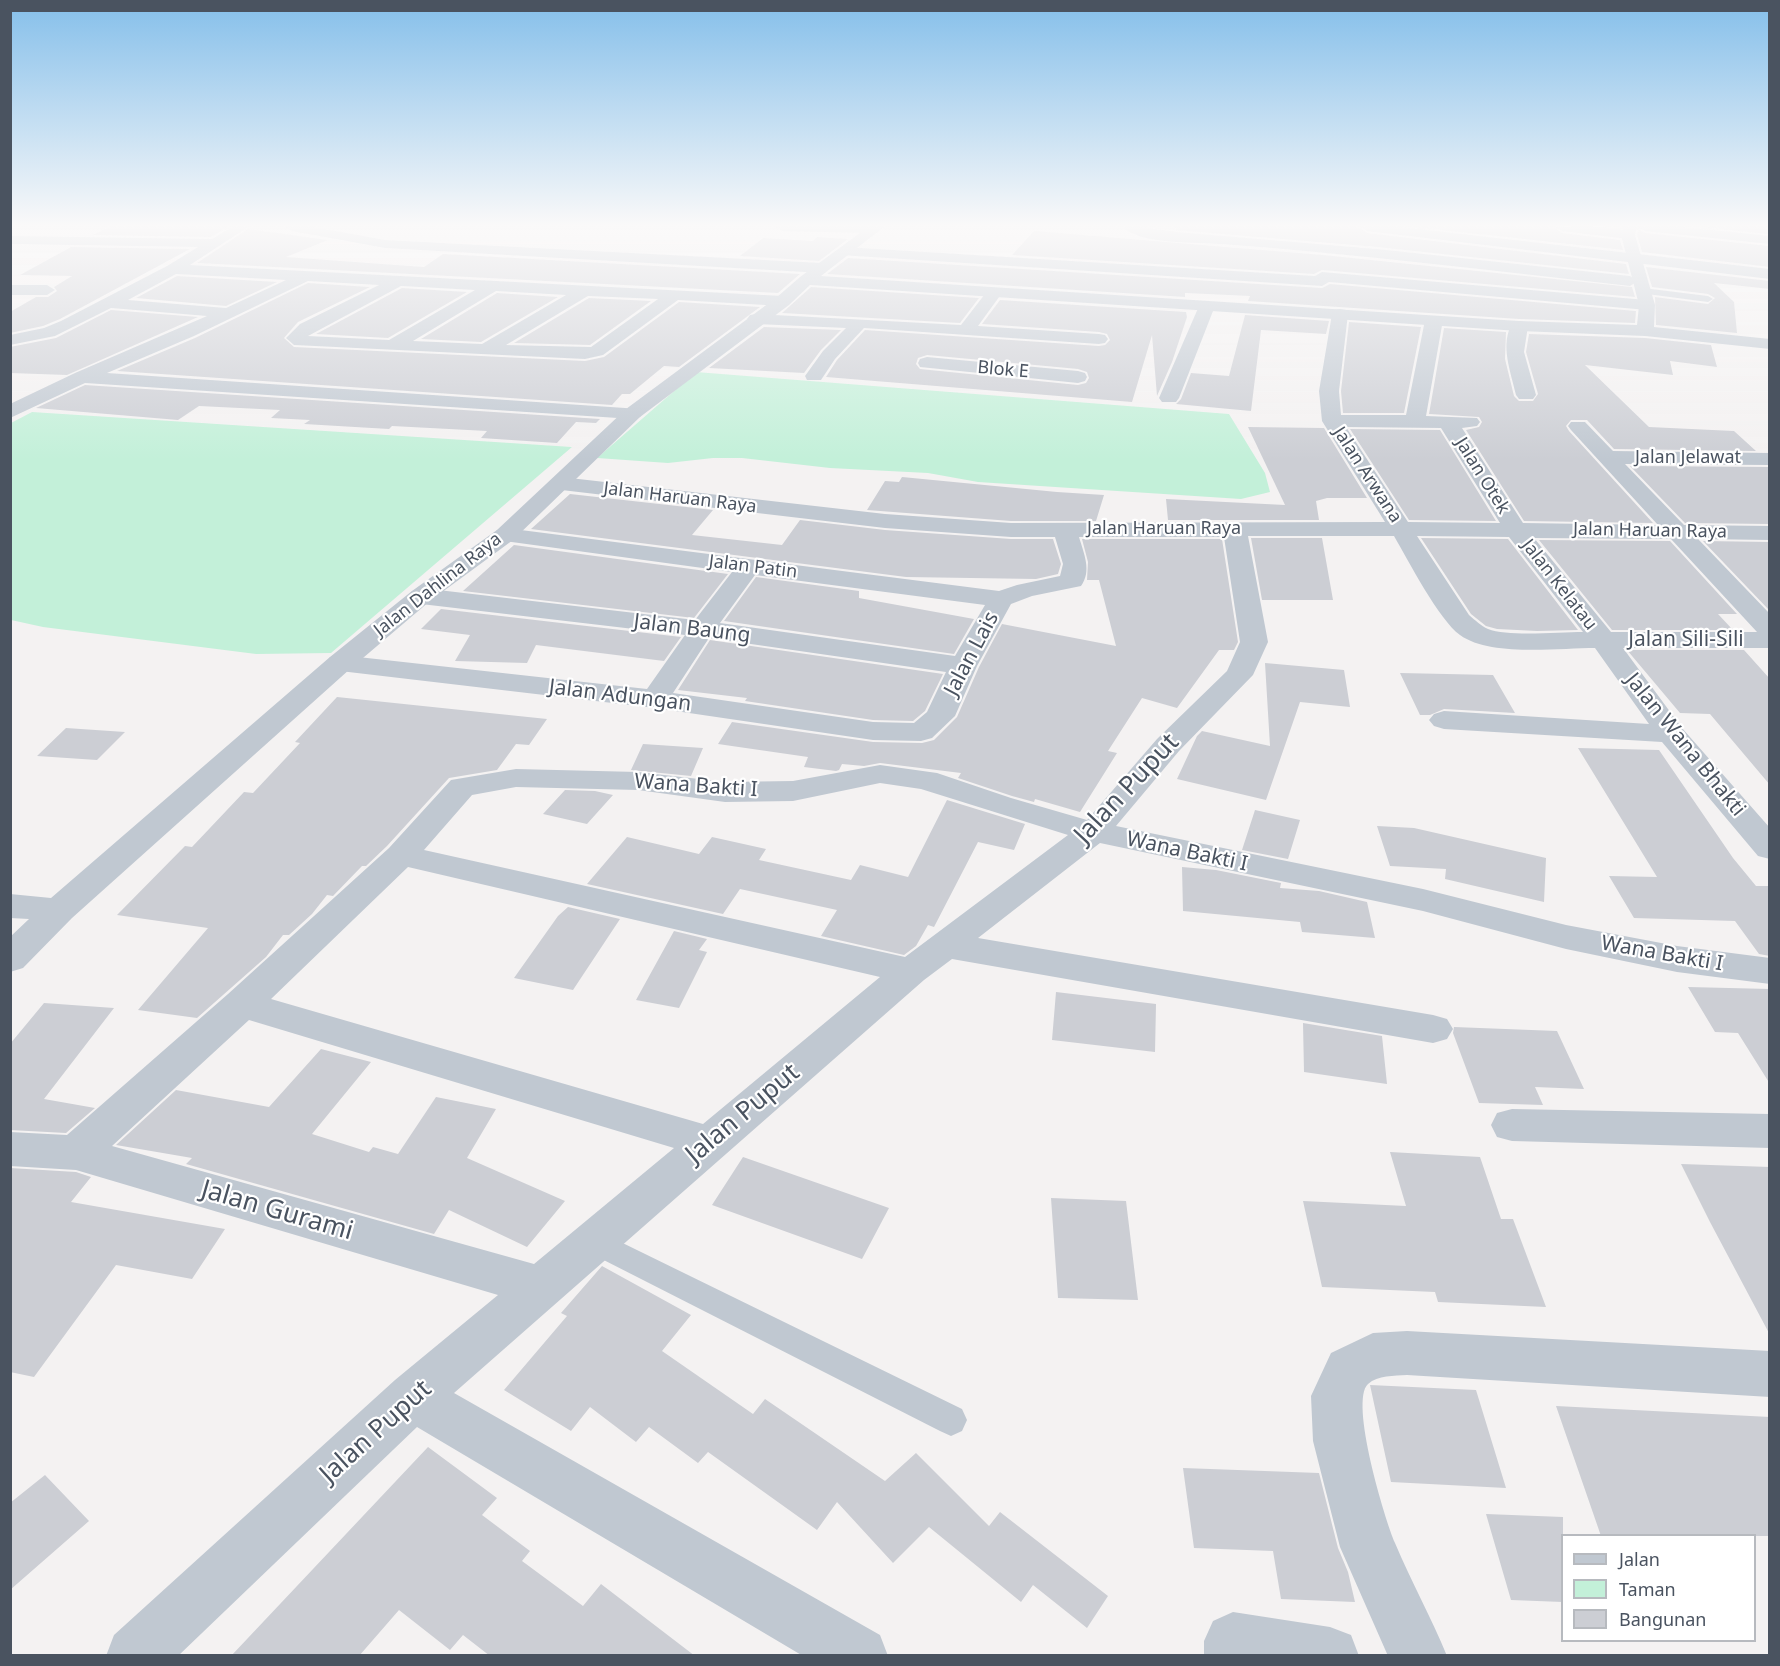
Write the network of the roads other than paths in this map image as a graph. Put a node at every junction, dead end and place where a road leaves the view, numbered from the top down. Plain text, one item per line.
1 (106, 305) edge
2 (130, 305) edge
3 (247, 305) edge
4 (352, 305) edge
5 (460, 305) edge
6 (561, 305) edge
7 (661, 305) edge
8 (775, 305) edge
9 (983, 305) edge
10 (1186, 305) edge
11 (1644, 305) edge
12 (1207, 306) junction
13 (230, 313) junction
14 (1340, 314) junction
15 (756, 319) junction
16 (1434, 320) junction
17 (10, 322) edge
18 (860, 323) junction
19 (67, 324) junction
20 (1519, 326) junction
21 (959, 330) junction
22 (1645, 331) junction
23 (1099, 339) dead end
24 (10, 340) edge
25 (1770, 344) edge
26 (393, 345) junction
27 (485, 350) junction
28 (814, 376) dead end
29 (82, 377) junction
30 (1078, 377) dead end
31 (1526, 396) dead end
32 (1169, 398) dead end
33 (10, 412) edge
34 (633, 413) junction
35 (1332, 421) junction
36 (1415, 421) junction
37 (1578, 426) dead end
38 (1607, 457) junction
39 (1770, 459) edge
40 (561, 484) junction
41 (1235, 529) junction
42 (1402, 529) junction
43 (1065, 530) junction
44 (1516, 530) junction
45 (1676, 531) junction
46 (1770, 533) edge
47 (505, 535) junction
48 (749, 566) junction
49 (421, 596) junction
50 (1001, 599) junction
51 (1767, 627) edge
52 (702, 629) junction
53 (1603, 640) junction
54 (340, 663) junction
55 (963, 666) junction
56 (655, 699) junction
57 (1443, 720) dead end
58 (900, 733) joint
59 (1671, 734) junction
60 (1094, 831) junction
61 (1770, 849) edge
62 (401, 855) junction
63 (10, 906) edge
64 (59, 910) junction
65 (945, 945) junction
66 (10, 959) edge
67 (911, 971) junction
68 (1770, 971) edge
69 (242, 1004) junction
70 (1433, 1029) dead end
71 (1512, 1125) dead end
72 (1770, 1131) edge
73 (709, 1143) junction
74 (10, 1149) edge
75 (76, 1153) junction
76 (594, 1241) junction
77 (541, 1287) junction
78 (1770, 1374) edge
79 (413, 1397) junction
80 (951, 1420) dead end
81 (135, 1656) edge
82 (859, 1656) edge
83 (1233, 1656) edge
84 (1330, 1656) edge
85 (1418, 1656) edge

1 - 19 street
2 - 13 street
3 - 13 street
4 - 26 street
5 - 26 street
6 - 27 street
7 - 27 street
8 - 15 street, Jalan Dahlina Raya
9 - 21 street
10 - 12 street
11 - 22 street
12 - 14 street
12 - 32 street
13 - 29 street
14 - 16 street
14 - 35 street, Jalan Arwana
15 - 18 street
15 - 34 street, Jalan Dahlina Raya
16 - 20 street
16 - 36 street
17 - 19 street
18 - 21 street
18 - 28 street
19 - 24 street
20 - 22 street
20 - 31 street
21 - 23 street
21 - 30 street, Blok E
22 - 25 street
26 - 27 street
29 - 33 street
29 - 34 street
34 - 40 street, Jalan Dahlina Raya
35 - 36 street
35 - 42 street, Jalan Arwana
36 - 44 street, Jalan Otek
37 - 38 street, Jalan Sili-Sili
38 - 39 street, Jalan Jelawat
38 - 45 street, Jalan Sili-Sili
40 - 43 street, Jalan Haruan Raya
40 - 47 street, Jalan Dahlina Raya
41 - 42 street, Jalan Haruan Raya
41 - 43 street, Jalan Haruan Raya
41 - 60 street, Jalan Puput
42 - 44 street, Jalan Haruan Raya
42 - 53 street, Jalan Arwana
43 - 50 street, Jalan Lais
44 - 45 street, Jalan Haruan Raya
44 - 53 street, Jalan Kelatau
45 - 46 street, Jalan Haruan Raya
45 - 51 street, Jalan Sili-Sili
47 - 48 street, Jalan Patin
47 - 49 street, Jalan Dahlina Raya
48 - 50 street, Jalan Patin
48 - 52 street
49 - 52 street, Jalan Baung
49 - 54 street, Jalan Dahlina Raya
50 - 55 street, Jalan Lais
51 - 53 street, Jalan Sili-Sili
52 - 55 street, Jalan Baung
52 - 56 street
53 - 59 street, Jalan Wana Bhakti
54 - 56 street, Jalan Adungan
54 - 64 street, Jalan Dahlina Raya
55 - 58 street, Jalan Lais
56 - 58 street, Jalan Adungan
57 - 59 street
59 - 61 street, Jalan Wana Bhakti
60 - 62 street, Wana Bakti I
60 - 65 street, Jalan Puput
60 - 68 street, Wana Bakti I
62 - 67 street
62 - 69 street
63 - 64 street
64 - 66 street, Jalan Dahlina Raya
65 - 67 street, Jalan Puput
65 - 70 street
67 - 73 street, Jalan Puput
69 - 73 street
69 - 75 street
71 - 72 street
73 - 76 street, Jalan Puput
74 - 75 street, Jalan Gurami
75 - 77 street, Jalan Gurami
76 - 77 street, Jalan Puput
76 - 80 lane
77 - 79 street, Jalan Puput
78 - 85 street
79 - 81 street, Jalan Puput
79 - 82 street
83 - 84 street

